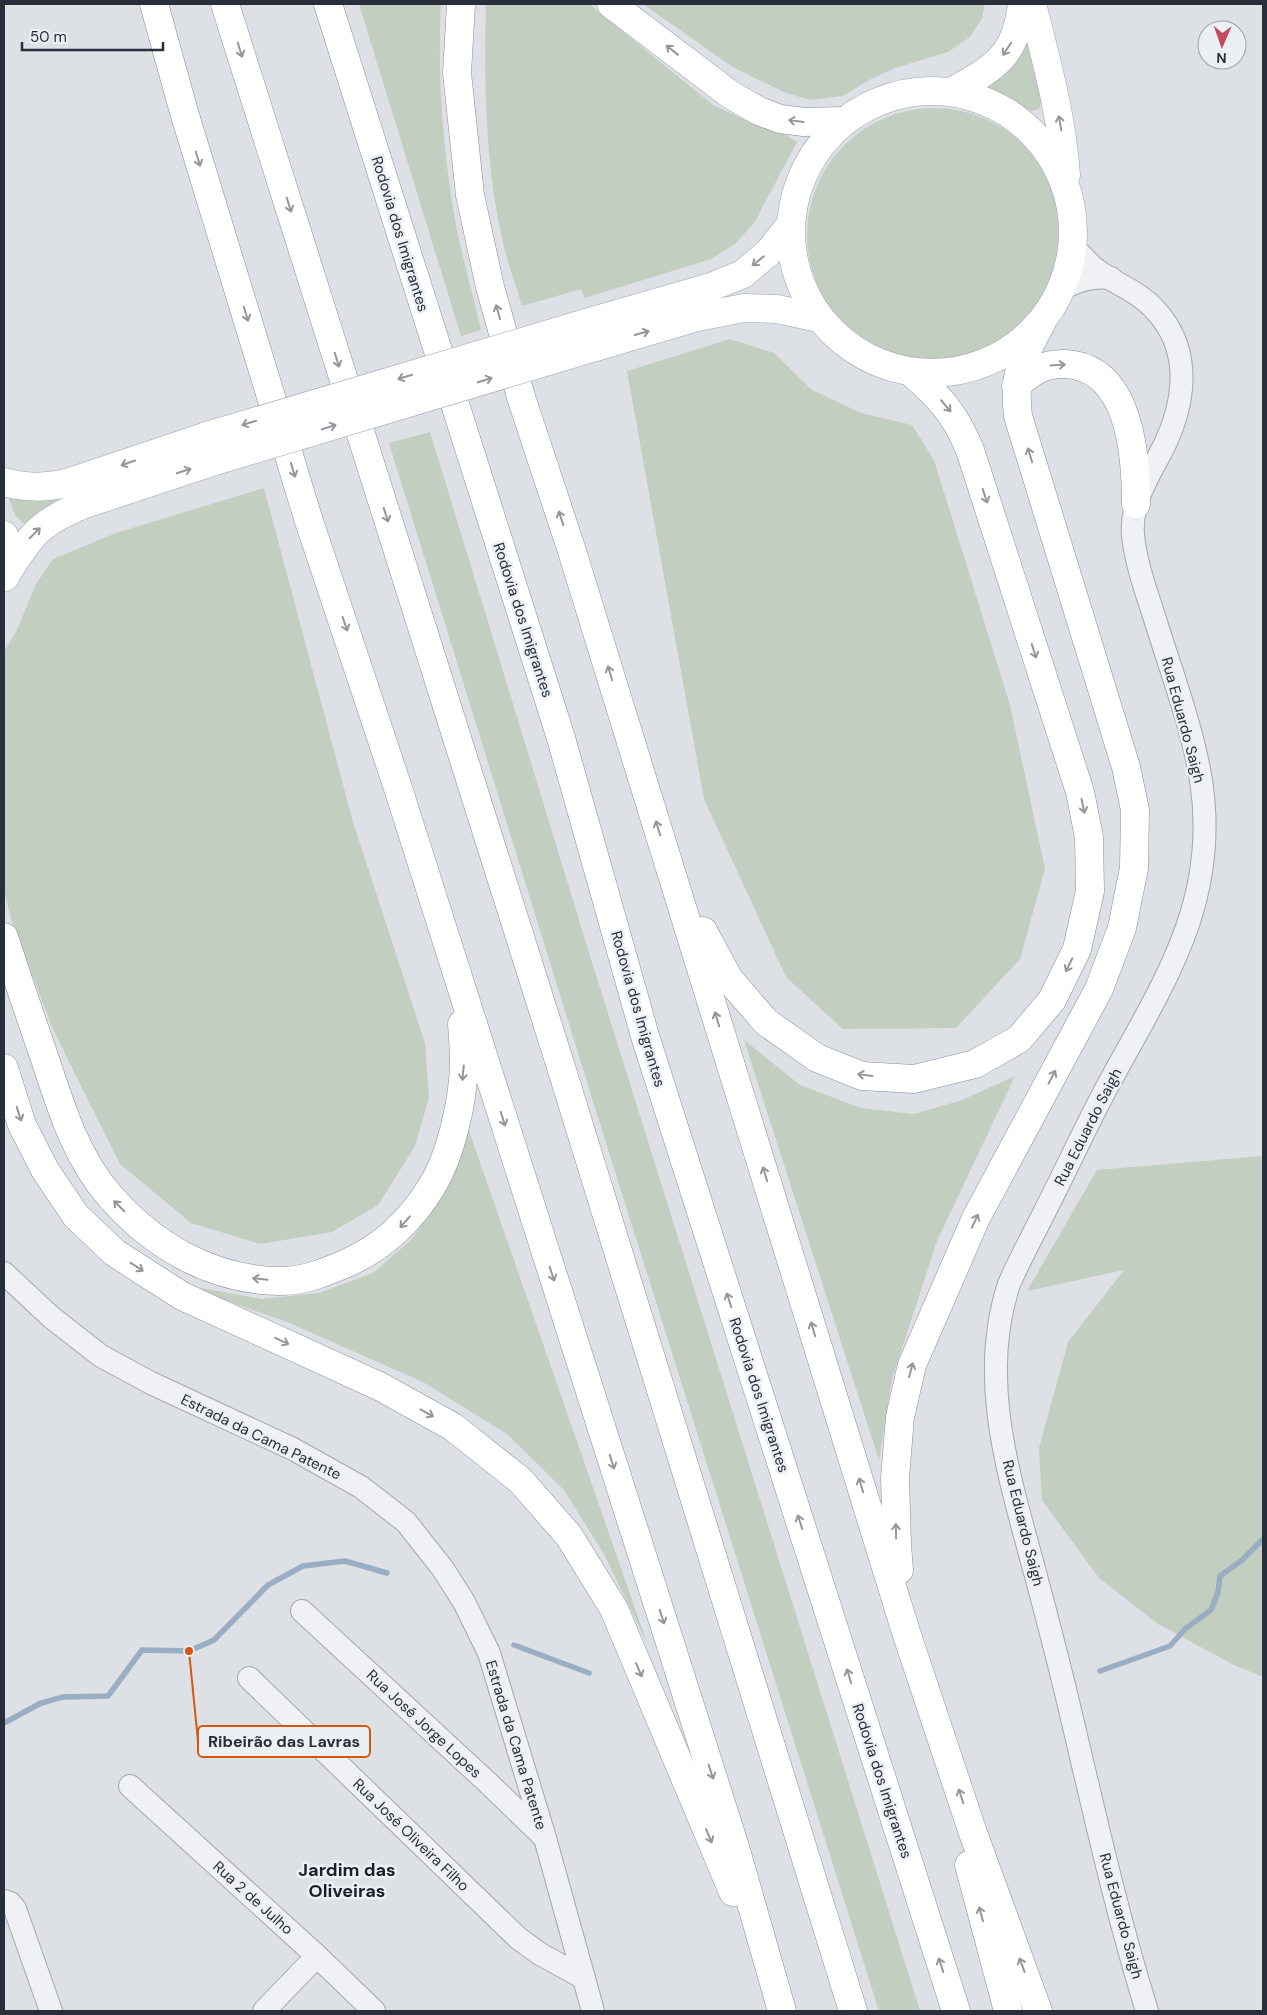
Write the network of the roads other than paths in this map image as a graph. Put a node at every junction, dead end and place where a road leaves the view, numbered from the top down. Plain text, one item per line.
1 (141, 4) edge
2 (154, 4) edge
3 (225, 4) edge
4 (328, 4) edge
5 (461, 4) edge
6 (612, 4) edge
7 (1022, 4) edge
8 (1032, 4) edge
9 (951, 92) junction
10 (184, 112) junction
11 (844, 121) junction
12 (1067, 188) junction
13 (790, 225) junction
14 (1073, 246) junction
15 (1111, 278) junction
16 (1062, 289) junction
17 (819, 318) junction
18 (1042, 322) junction
19 (590, 335) junction
20 (911, 372) junction
21 (1016, 386) junction
22 (211, 448) junction
23 (4, 482) edge
24 (1136, 504) junction
25 (4, 535) edge
26 (5, 578) edge
27 (673, 874) junction
28 (4, 937) edge
29 (461, 990) junction
30 (4, 1068) edge
31 (4, 1274) edge
32 (302, 1611) dead end
33 (906, 1632) junction
34 (249, 1678) dead end
35 (130, 1786) dead end
36 (973, 1833) junction
37 (545, 1838) junction
38 (4, 1901) edge
39 (317, 1956) junction
40 (584, 1978) junction
41 (782, 2010) edge
42 (51, 2011) edge
43 (264, 2011) edge
44 (374, 2011) edge
45 (593, 2011) edge
46 (853, 2011) edge
47 (956, 2011) edge
48 (1008, 2011) edge
49 (1038, 2011) edge
50 (1146, 2011) edge

1 - 10 main road
2 - 10 main road
3 -> 46 main road
47 -> 4 main road, Rodovia dos Imigrantes
27 -> 5 main road
11 -> 6 main road
7 -> 9 main road
12 -> 8 main road
9 - 11 main road
9 - 12 main road
10 -> 29 main road
11 - 13 main road
12 - 14 main road
13 - 17 main road
13 -> 19 main road
14 - 15 street, Rua Eduardo Saigh
14 - 16 main road
15 - 16 street
15 - 24 street, Rua Eduardo Saigh
16 - 18 main road
19 -> 17 main road
17 - 20 main road
18 - 20 main road
18 - 21 main road
19 - 22 main road, bridge
20 -> 27 main road
21 -> 24 main road
33 -> 21 main road
22 -> 23 main road
26 -> 22 main road
24 - 50 street, Rua Eduardo Saigh
25 - 26 main road
33 -> 27 main road
29 -> 28 main road
29 -> 41 main road
30 -> 41 main road
31 - 37 street, Estrada da Cama Patente
32 - 37 street, Rua José Jorge Lopes
36 -> 33 main road
34 - 40 street, Rua José Oliveira Filho
35 - 39 street, Rua 2 de Julho
48 -> 36 main road
49 -> 36 main road
37 - 40 street, Estrada da Cama Patente
38 - 42 street
39 - 43 street
39 - 44 street, Rua 2 de Julho
40 - 45 street, Estrada da Cama Patente

